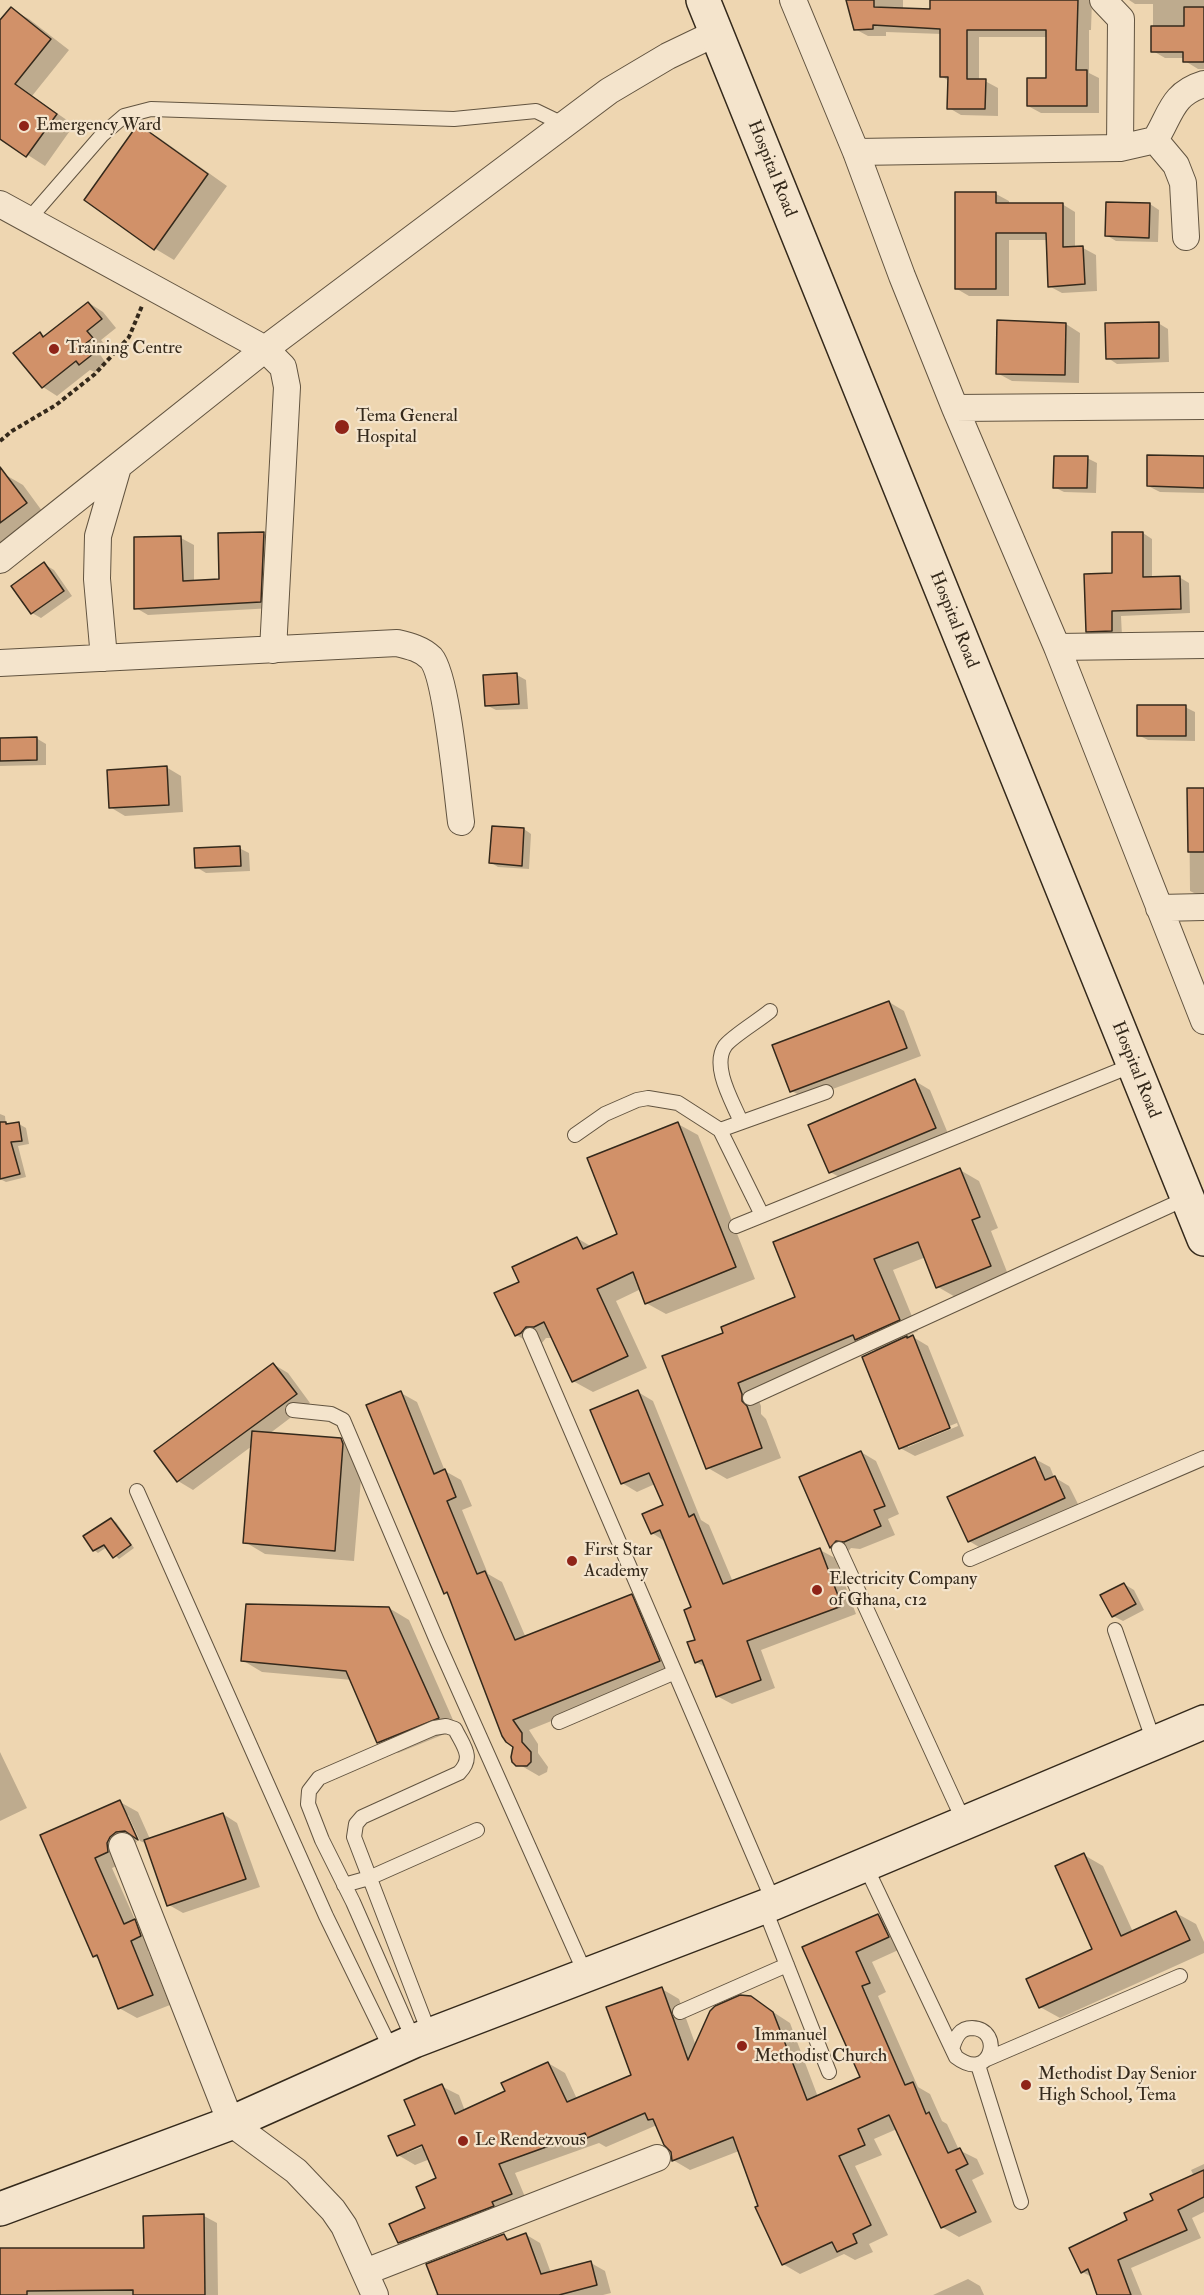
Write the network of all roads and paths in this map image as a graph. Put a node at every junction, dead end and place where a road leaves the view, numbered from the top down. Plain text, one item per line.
1 (703, 0) edge
2 (793, 0) edge
3 (1103, 0) edge
4 (716, 33) junction
5 (1204, 84) edge
6 (565, 124) junction
7 (1155, 140) junction
8 (1120, 148) junction
9 (856, 152) junction
10 (0, 204) edge
11 (29, 219) junction
12 (1185, 237) dead end
13 (150, 286) junction
14 (265, 349) junction
15 (1204, 406) edge
16 (955, 408) junction
17 (0, 441) edge
18 (118, 466) junction
19 (0, 560) edge
20 (1204, 645) edge
21 (1057, 647) junction
22 (273, 650) junction
23 (104, 658) junction
24 (0, 663) edge
25 (461, 822) dead end
26 (1204, 907) edge
27 (1159, 908) junction
28 (770, 1011) dead end
29 (1204, 1021) edge
30 (1133, 1065) junction
31 (826, 1092) dead end
32 (741, 1122) junction
33 (720, 1130) junction
34 (575, 1136) dead end
35 (1187, 1198) junction
36 (762, 1215) junction
37 (736, 1226) dead end
38 (1204, 1239) edge
39 (530, 1335) dead end
40 (750, 1398) dead end
41 (293, 1410) dead end
42 (1204, 1458) edge
43 (137, 1491) dead end
44 (839, 1549) dead end
45 (970, 1559) dead end
46 (1115, 1630) dead end
47 (673, 1674) junction
48 (559, 1722) dead end
49 (1204, 1722) edge
50 (1154, 1742) junction
51 (965, 1824) junction
52 (477, 1830) dead end
53 (122, 1846) dead end
54 (865, 1866) junction
55 (369, 1878) junction
56 (345, 1885) junction
57 (769, 1905) junction
58 (787, 1965) junction
59 (586, 1975) junction
60 (1180, 1977) dead end
61 (680, 2012) dead end
62 (412, 2042) junction
63 (953, 2046) junction
64 (982, 2062) junction
65 (829, 2072) dead end
66 (231, 2122) junction
67 (657, 2158) dead end
68 (1021, 2202) dead end
69 (0, 2209) edge
70 (370, 2283) edge

1 - 4 main road, Hospital Road
2 - 9 street
3 - 8 street
4 - 6 street
4 - 30 main road, Hospital Road
5 - 7 street
6 - 11 lane
6 - 14 street
7 - 8 street
7 - 12 street
8 - 9 street
9 - 16 street
10 - 11 street
11 - 13 street
13 - 14 street
13 - 17 path
14 - 18 street
14 - 22 street
15 - 16 street
16 - 21 street
18 - 19 street
18 - 23 street
20 - 21 street
21 - 27 street
22 - 23 street
22 - 25 street
23 - 24 street
26 - 27 street
27 - 29 street
28 - 32 lane
30 - 35 main road, Hospital Road
30 - 36 lane
31 - 32 lane
32 - 33 lane
33 - 34 lane
33 - 36 lane
35 - 38 main road, Hospital Road
35 - 40 lane
36 - 37 lane
39 - 47 lane
41 - 59 lane
42 - 45 lane
43 - 62 lane
44 - 51 lane
46 - 50 lane
47 - 48 lane
47 - 57 lane
49 - 50 main road
50 - 51 main road
51 - 54 main road
52 - 55 lane
53 - 66 street
54 - 57 main road
54 - 63 lane
55 - 56 lane
55 - 56 lane
55 - 62 lane
56 - 62 lane
57 - 58 lane
57 - 59 main road
58 - 61 lane
58 - 65 lane
59 - 62 main road
60 - 64 lane
62 - 66 main road
63 - 64 lane
63 - 64 lane
64 - 68 lane
66 - 69 main road
66 - 70 street
67 - 70 street

